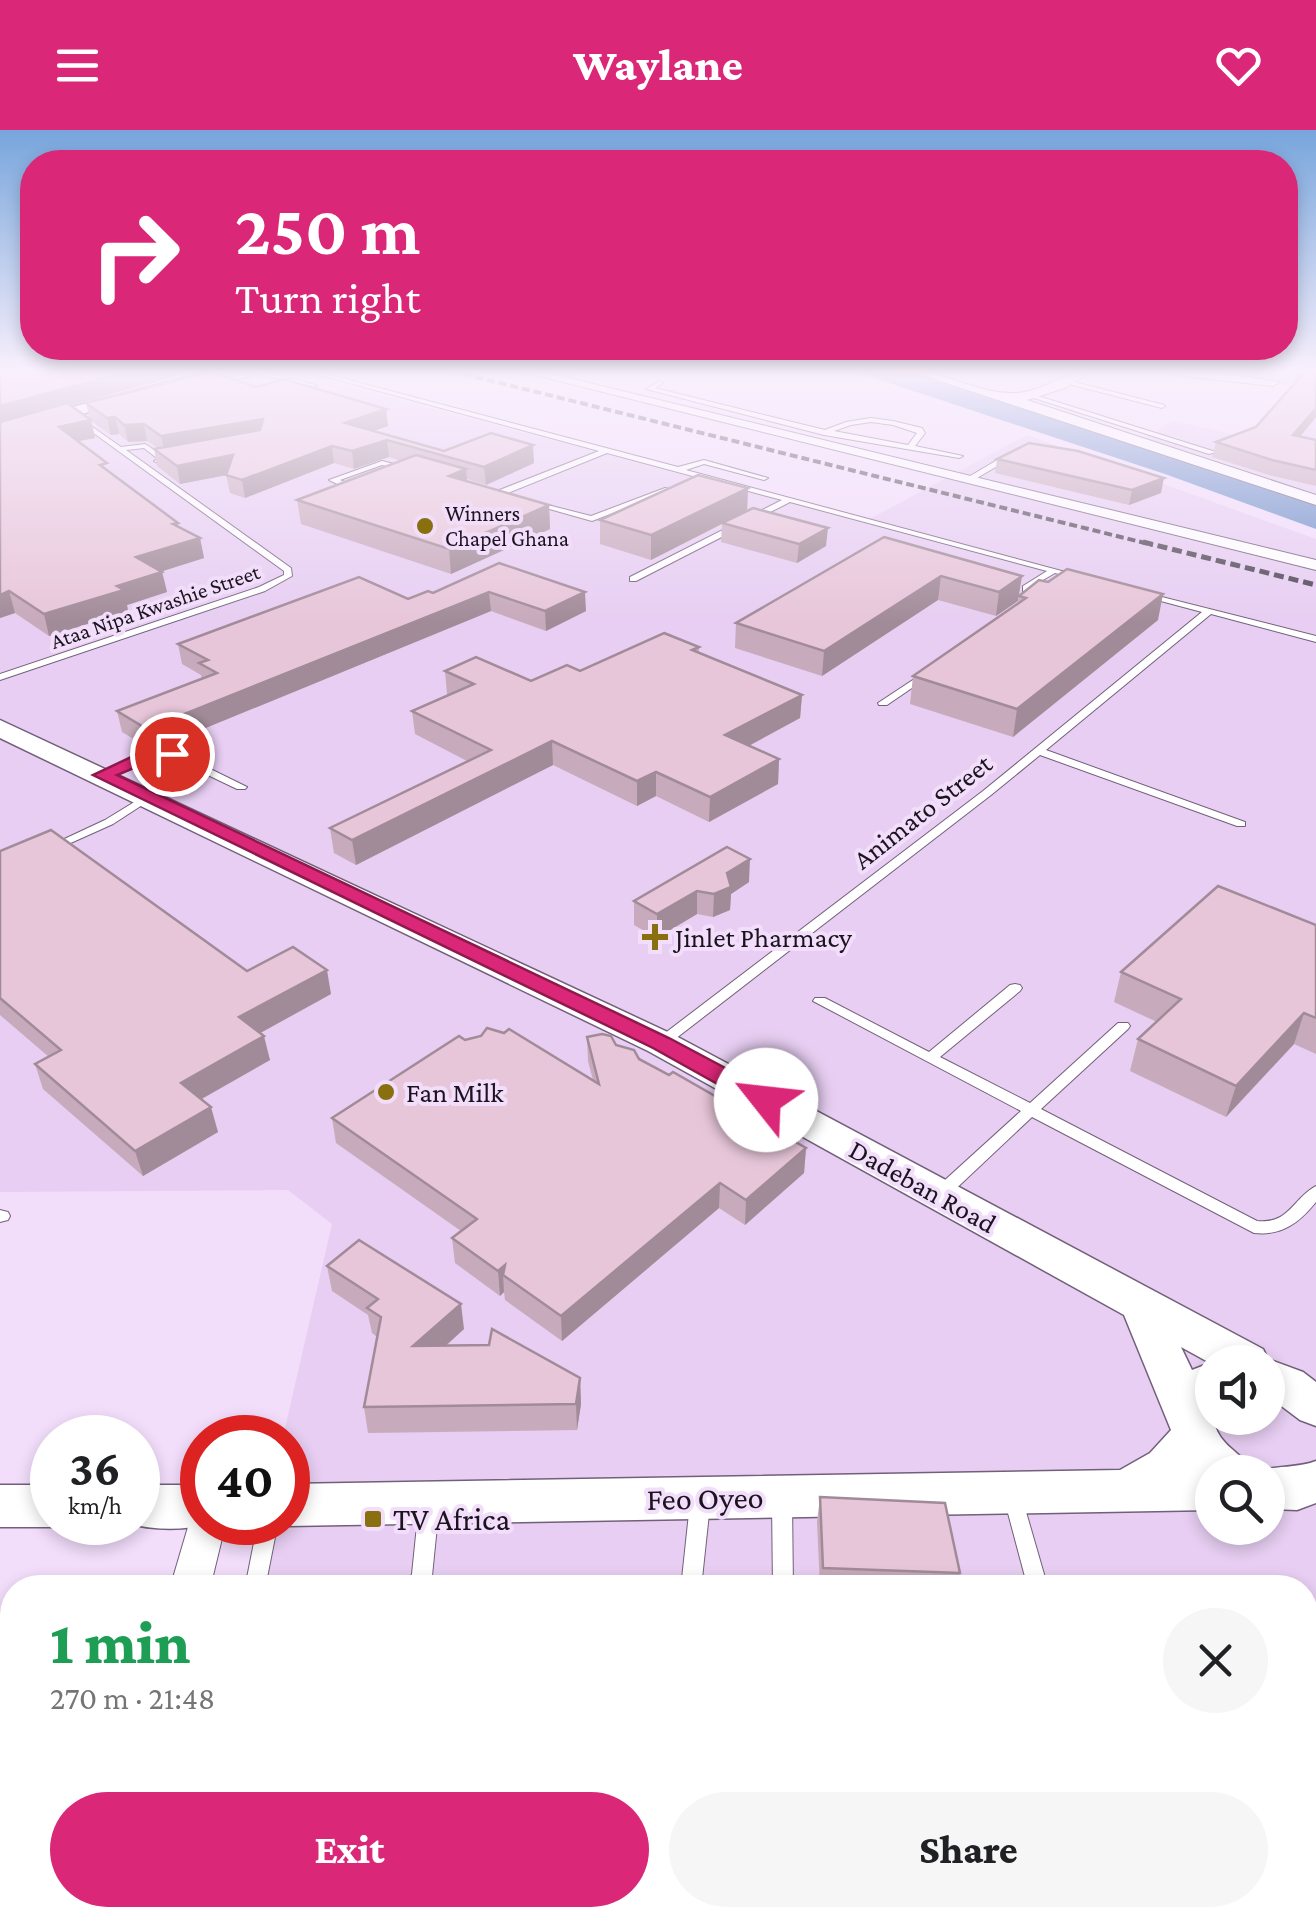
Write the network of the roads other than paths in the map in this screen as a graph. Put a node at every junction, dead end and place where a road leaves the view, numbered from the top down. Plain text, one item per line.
1 (129, 455) edge
2 (157, 455) edge
3 (595, 455) edge
4 (625, 455) edge
5 (884, 455) edge
6 (952, 455) edge
7 (1018, 455) edge
8 (1180, 455) edge
9 (183, 456) edge
10 (959, 456) dead end
11 (163, 459) junction
12 (143, 465) junction
13 (680, 470) junction
14 (702, 476) junction
15 (403, 478) edge
16 (764, 478) dead end
17 (969, 479) junction
18 (484, 488) edge
19 (362, 492) edge
20 (500, 493) junction
21 (788, 500) junction
22 (1316, 500) edge
23 (1316, 565) edge
24 (1054, 570) junction
25 (633, 579) dead end
26 (1093, 580) edge
27 (1009, 581) edge
28 (1027, 586) junction
29 (1132, 590) edge
30 (1208, 611) junction
31 (1008, 618) edge
32 (1316, 639) edge
33 (946, 661) edge
34 (0, 677) edge
35 (884, 703) dead end
36 (0, 728) edge
37 (1038, 751) junction
38 (102, 775) junction
39 (242, 787) dead end
40 (149, 796) junction
41 (1241, 824) dead end
42 (36, 854) edge
43 (1015, 988) dead end
44 (820, 1002) dead end
45 (1122, 1026) dead end
46 (661, 1043) junction
47 (930, 1058) junction
48 (1031, 1110) junction
49 (1316, 1192) edge
50 (940, 1195) junction
51 (1142, 1306) junction
52 (1215, 1345) edge
53 (1195, 1404) edge
54 (1195, 1418) edge
55 (1200, 1435) edge
56 (1213, 1455) edge
57 (1195, 1489) edge
58 (1123, 1490) junction
59 (1012, 1492) junction
60 (782, 1496) junction
61 (700, 1498) junction
62 (429, 1503) junction
63 (310, 1505) edge
64 (0, 1506) edge
65 (30, 1506) edge
66 (201, 1545) edge
67 (263, 1545) edge
68 (193, 1575) edge
69 (257, 1575) edge
70 (422, 1575) edge
71 (692, 1575) edge
72 (783, 1575) edge
73 (1034, 1575) edge

1 - 12 lane, Ataa Nipa Kwashie Street
2 - 11 lane
3 - 20 lane
4 - 13 lane
5 - 17 street
6 - 10 lane
7 - 17 lane
8 - 22 street
9 - 11 lane
11 - 12 lane
12 - 34 lane, Ataa Nipa Kwashie Street
13 - 14 lane
13 - 16 lane
14 - 20 lane
14 - 21 lane
15 - 19 lane
17 - 23 street
18 - 20 lane
21 - 24 lane
21 - 25 lane
24 - 26 lane
24 - 28 lane
27 - 28 lane
28 - 31 lane
29 - 30 lane
30 - 32 lane
30 - 37 lane, Animato Street
33 - 35 lane
36 - 38 street, Dadeban Road
37 - 41 lane
37 - 46 lane, Animato Street
38 - 39 lane
38 - 40 street, Dadeban Road
40 - 42 lane
40 - 46 street, Dadeban Road
43 - 47 lane
44 - 47 lane
45 - 48 lane
46 - 50 street, Dadeban Road
47 - 48 lane
48 - 49 lane
48 - 50 lane
50 - 51 street, Dadeban Road
51 - 52 street, Dadeban Road
51 - 53 street
54 - 58 street, Feo Oyeo
55 - 56 street
57 - 58 street, Feo Oyeo
58 - 59 street, Feo Oyeo
59 - 60 street, Feo Oyeo
59 - 73 lane
60 - 61 street, Feo Oyeo
60 - 72 lane
61 - 62 street, Feo Oyeo
61 - 71 lane
62 - 63 street, Feo Oyeo
62 - 70 lane
64 - 65 street
66 - 68 street
67 - 69 lane

